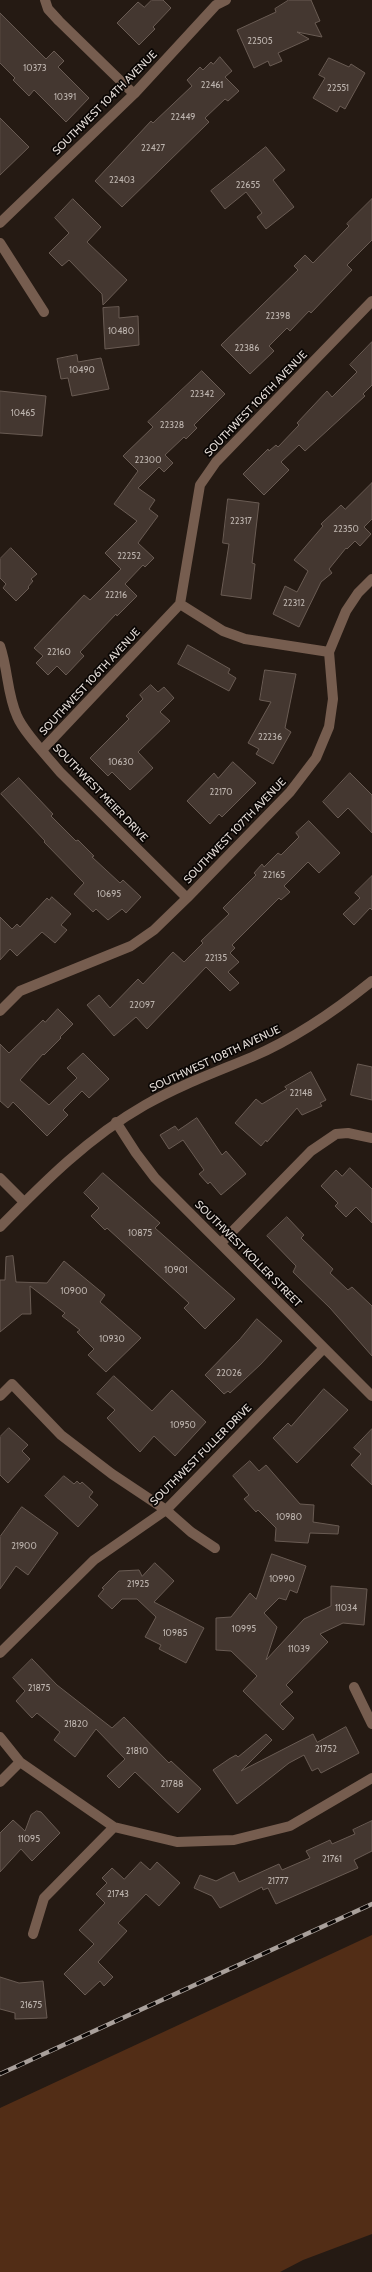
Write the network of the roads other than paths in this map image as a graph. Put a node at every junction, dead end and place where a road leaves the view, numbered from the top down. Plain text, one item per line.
1 (45, 0) edge
2 (226, 0) edge
3 (215, 2) edge
4 (134, 94) junction
5 (0, 223) edge
6 (0, 243) edge
7 (372, 301) edge
8 (44, 312) dead end
9 (372, 579) edge
10 (180, 604) junction
11 (0, 646) edge
12 (329, 652) junction
13 (42, 750) junction
14 (187, 898) junction
15 (372, 981) edge
16 (0, 1011) edge
17 (116, 1122) junction
18 (372, 1138) edge
19 (0, 1178) edge
20 (24, 1202) junction
21 (0, 1227) edge
22 (221, 1243) junction
23 (324, 1348) junction
24 (0, 1396) edge
25 (372, 1396) edge
26 (166, 1510) junction
27 (215, 1548) dead end
28 (0, 1653) edge
29 (354, 1687) dead end
30 (372, 1724) edge
31 (0, 1737) edge
32 (20, 1762) junction
33 (372, 1778) edge
34 (0, 1782) edge
35 (114, 1827) junction
36 (33, 1934) dead end

1 - 4 street
2 - 3 street, SOUTHWEST 104TH AVENUE
3 - 4 street, SOUTHWEST 104TH AVENUE
4 - 5 street, SOUTHWEST 104TH AVENUE
6 - 8 street
7 - 10 street, SOUTHWEST 106TH AVENUE
9 - 12 street, SOUTHWEST 107TH AVENUE
10 - 12 street
10 - 13 street, SOUTHWEST 106TH AVENUE
11 - 13 street, SOUTHWEST MEIER DRIVE
12 - 14 street, SOUTHWEST 107TH AVENUE
13 - 14 street, SOUTHWEST MEIER DRIVE
14 - 16 street, SOUTHWEST 107TH AVENUE
15 - 17 street, SOUTHWEST 108TH AVENUE
17 - 20 street, SOUTHWEST 108TH AVENUE
17 - 22 street, SOUTHWEST KOLLER STREET
18 - 22 street
19 - 20 street
20 - 21 street, SOUTHWEST 108TH AVENUE
22 - 23 street, SOUTHWEST KOLLER STREET
23 - 25 street, SOUTHWEST KOLLER STREET
23 - 26 street, SOUTHWEST FULLER DRIVE
24 - 26 street
26 - 27 street
26 - 28 street, SOUTHWEST FULLER DRIVE
29 - 30 street
31 - 32 street
32 - 34 street
32 - 35 street
33 - 35 street
35 - 36 street

